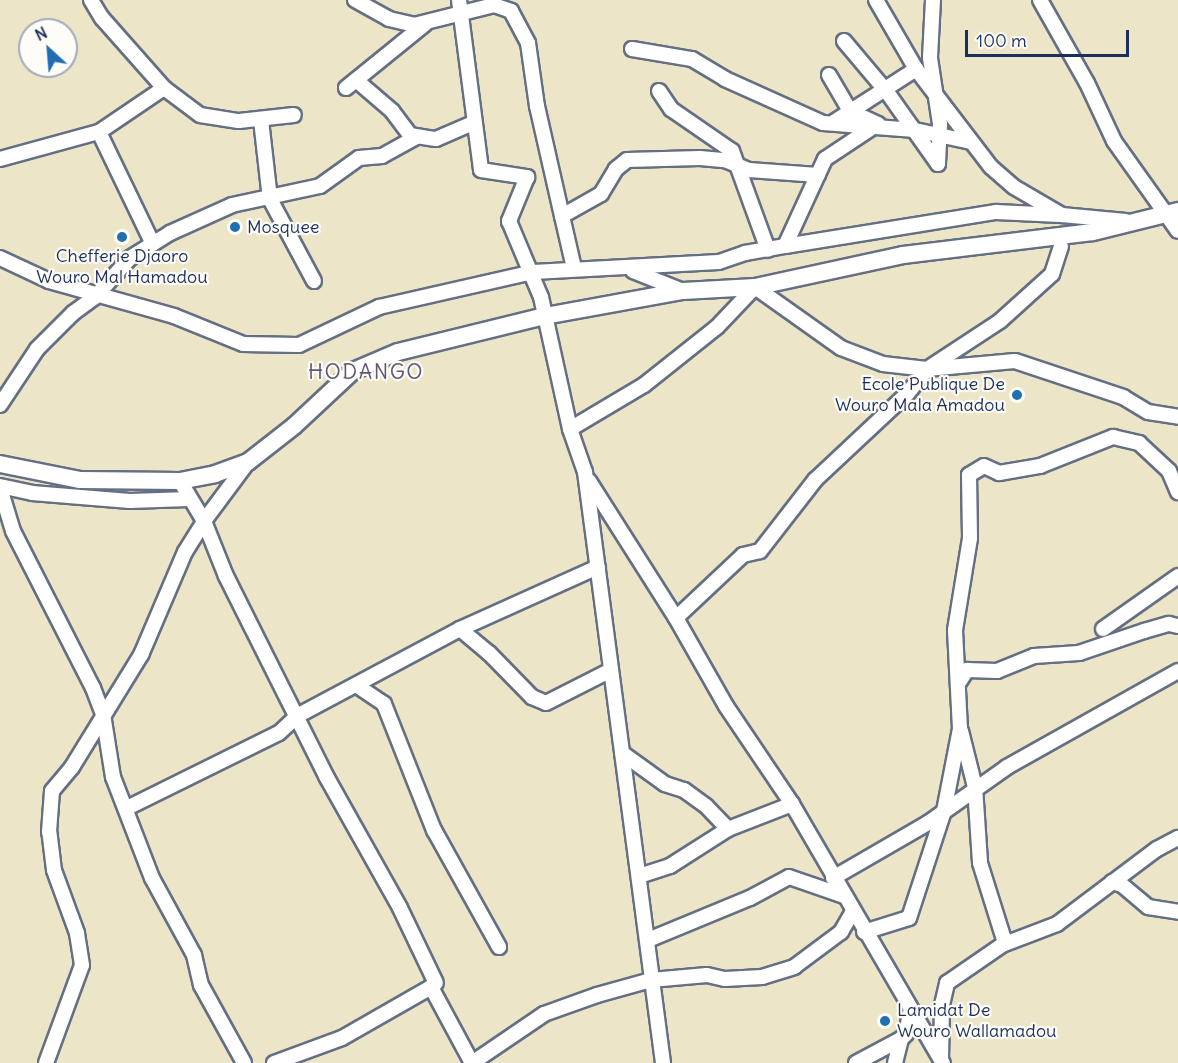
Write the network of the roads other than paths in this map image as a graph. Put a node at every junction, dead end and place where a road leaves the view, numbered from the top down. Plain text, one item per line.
1 (91, 0) edge
2 (356, 0) edge
3 (459, 0) edge
4 (876, 0) edge
5 (933, 0) edge
6 (1040, 0) edge
7 (462, 16) junction
8 (425, 24) junction
9 (844, 41) dead end
10 (632, 49) dead end
11 (916, 69) junction
12 (829, 75) dead end
13 (164, 88) junction
14 (884, 88) junction
15 (659, 90) dead end
16 (935, 93) junction
17 (850, 111) junction
18 (294, 116) dead end
19 (261, 120) junction
20 (834, 122) junction
21 (473, 123) junction
22 (879, 127) junction
23 (915, 130) junction
24 (99, 132) junction
25 (416, 137) junction
26 (939, 137) junction
27 (971, 142) junction
28 (0, 159) edge
29 (736, 167) junction
30 (818, 175) junction
31 (270, 200) junction
32 (1062, 215) junction
33 (1174, 215) edge
34 (562, 216) junction
35 (1178, 231) edge
36 (153, 244) junction
37 (785, 246) junction
38 (1061, 246) dead end
39 (768, 250) junction
40 (0, 258) edge
41 (574, 268) junction
42 (622, 268) junction
43 (534, 272) junction
44 (314, 281) dead end
45 (755, 287) junction
46 (683, 291) junction
47 (95, 297) junction
48 (545, 316) junction
49 (927, 369) junction
50 (0, 405) edge
51 (1178, 417) edge
52 (570, 429) junction
53 (248, 462) junction
54 (0, 464) edge
55 (585, 472) junction
56 (180, 481) junction
57 (0, 487) edge
58 (1178, 492) edge
59 (189, 499) junction
60 (204, 520) junction
61 (598, 567) junction
62 (1178, 576) edge
63 (676, 618) junction
64 (1178, 626) edge
65 (460, 629) junction
66 (1104, 629) dead end
67 (611, 670) junction
68 (1178, 671) edge
69 (958, 684) junction
70 (357, 685) junction
71 (103, 714) junction
72 (297, 716) junction
73 (960, 729) junction
74 (622, 753) junction
75 (975, 787) junction
76 (792, 804) junction
77 (127, 808) junction
78 (944, 810) junction
79 (728, 829) junction
80 (1178, 838) edge
81 (639, 876) junction
82 (833, 878) junction
83 (1112, 882) junction
84 (844, 896) junction
85 (853, 911) junction
86 (1178, 912) edge
87 (864, 932) junction
88 (648, 940) junction
89 (1005, 944) junction
90 (499, 947) dead end
91 (651, 980) junction
92 (436, 983) dead end
93 (911, 1009) junction
94 (901, 1039) junction
95 (942, 1061) edge
96 (46, 1063) edge
97 (244, 1063) edge
98 (274, 1063) edge
99 (472, 1063) edge
100 (663, 1063) edge
101 (856, 1063) edge
102 (895, 1063) edge

1 - 13 street
2 - 8 street
3 - 7 street
4 - 11 street
5 - 16 street
6 - 33 street
7 - 8 street
7 - 21 street
7 - 34 street
8 - 25 street
9 - 14 street
10 - 20 street
11 - 14 street
11 - 16 street
12 - 17 street
13 - 19 street
13 - 24 street
14 - 17 street
14 - 23 street
15 - 29 street
16 - 26 street
16 - 27 street
17 - 20 street
17 - 22 street
18 - 19 street
19 - 31 street
20 - 22 street
21 - 25 street
21 - 43 street
22 - 23 street
22 - 30 street
23 - 26 street
23 - 26 street
24 - 28 street
24 - 36 street
25 - 31 street
26 - 27 street
27 - 32 street
29 - 30 street
29 - 34 street
29 - 39 street
30 - 37 street
31 - 36 street
31 - 44 street
32 - 33 street
32 - 37 street
33 - 35 street
33 - 45 main road
34 - 41 street
36 - 47 street
37 - 39 street
38 - 49 street
39 - 42 street
40 - 47 street
41 - 42 street
41 - 43 street
42 - 46 street
43 - 47 street
43 - 48 street
45 - 46 main road
45 - 49 street
45 - 52 street
46 - 48 main road
47 - 50 street
48 - 52 street
48 - 53 main road
49 - 51 street
49 - 63 street
52 - 55 street
53 - 56 main road
53 - 60 street
54 - 56 main road
55 - 61 street
55 - 63 street
56 - 59 street
57 - 59 street
57 - 71 street
58 - 69 street
59 - 60 street
60 - 71 street
60 - 72 street
61 - 65 street
61 - 67 street
62 - 66 street
63 - 76 street
64 - 69 street
65 - 67 street
65 - 70 street
67 - 74 street
68 - 75 street
69 - 73 street
70 - 72 street
70 - 90 street
71 - 77 street
71 - 96 street
72 - 77 street
72 - 92 street
73 - 75 street
73 - 78 street
74 - 79 street
74 - 81 street
75 - 78 street
75 - 89 street
76 - 79 street
76 - 82 street
77 - 97 street
78 - 82 street
78 - 87 street
79 - 81 street
80 - 83 street
81 - 88 street
82 - 84 street
83 - 86 street
83 - 89 street
84 - 85 street
84 - 88 street
85 - 87 street
85 - 91 street
87 - 93 street
88 - 91 street
89 - 95 street
91 - 99 street
91 - 100 street
93 - 94 street
93 - 95 street
94 - 101 street
94 - 102 street
98 - 99 street

